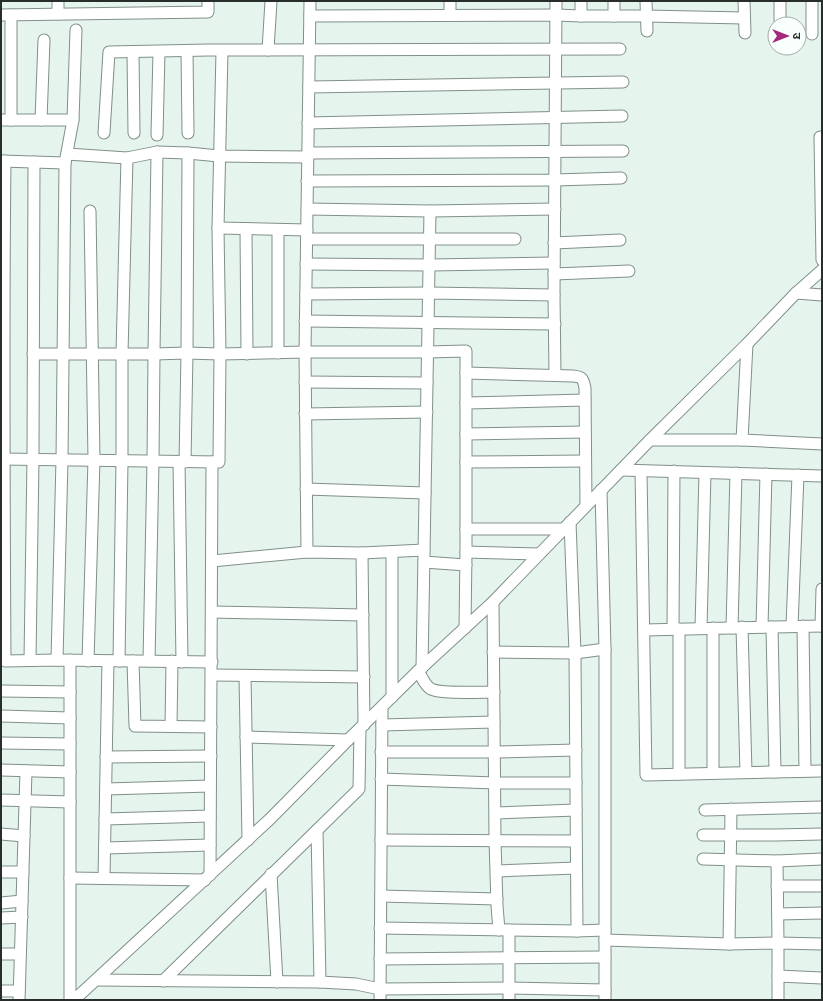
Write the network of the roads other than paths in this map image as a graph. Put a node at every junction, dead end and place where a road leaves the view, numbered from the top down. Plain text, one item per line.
1 (58, 1) edge
2 (208, 1) edge
3 (271, 1) edge
4 (310, 1) edge
5 (450, 1) edge
6 (556, 1) edge
7 (581, 1) edge
8 (614, 1) edge
9 (646, 1) edge
10 (744, 1) edge
11 (780, 1) edge
12 (812, 1) edge
13 (58, 14) junction
14 (6, 15) edge
15 (450, 15) junction
16 (556, 15) junction
17 (310, 16) junction
18 (581, 16) junction
19 (614, 16) junction
20 (646, 16) junction
21 (780, 16) edge
22 (744, 18) junction
23 (76, 30) dead end
24 (647, 31) dead end
25 (745, 33) dead end
26 (812, 34) dead end
27 (44, 40) dead end
28 (620, 49) dead end
29 (222, 50) junction
30 (268, 50) junction
31 (310, 50) junction
32 (556, 50) junction
33 (187, 51) junction
34 (133, 52) junction
35 (159, 52) junction
36 (623, 82) dead end
37 (555, 83) junction
38 (309, 87) junction
39 (622, 116) dead end
40 (555, 118) junction
41 (6, 120) edge
42 (41, 120) junction
43 (72, 120) junction
44 (308, 123) junction
45 (104, 133) dead end
46 (134, 133) dead end
47 (188, 133) dead end
48 (157, 135) dead end
49 (820, 137) dead end
50 (555, 151) junction
51 (623, 151) dead end
52 (157, 152) junction
53 (188, 154) junction
54 (308, 155) junction
55 (219, 156) junction
56 (127, 158) junction
57 (66, 159) junction
58 (3, 161) edge
59 (34, 162) junction
60 (621, 178) dead end
61 (555, 180) junction
62 (307, 181) junction
63 (307, 209) junction
64 (555, 209) junction
65 (90, 211) dead end
66 (430, 211) junction
67 (218, 228) junction
68 (246, 229) junction
69 (278, 230) junction
70 (307, 234) junction
71 (430, 238) junction
72 (515, 239) dead end
73 (620, 240) dead end
74 (554, 243) junction
75 (822, 260) edge
76 (306, 264) junction
77 (429, 265) junction
78 (554, 268) junction
79 (822, 270) edge
80 (629, 271) dead end
81 (429, 293) junction
82 (796, 293) junction
83 (306, 294) junction
84 (554, 295) junction
85 (822, 295) edge
86 (6, 309) edge
87 (305, 321) junction
88 (428, 322) junction
89 (555, 324) junction
90 (747, 344) junction
91 (305, 352) junction
92 (428, 352) junction
93 (122, 353) junction
94 (187, 353) junction
95 (278, 353) junction
96 (33, 354) junction
97 (93, 354) junction
98 (154, 354) junction
99 (220, 354) junction
100 (247, 354) junction
101 (63, 355) junction
102 (466, 373) junction
103 (555, 375) junction
104 (305, 382) junction
105 (427, 383) junction
106 (585, 400) junction
107 (466, 403) junction
108 (427, 412) junction
109 (305, 414) junction
110 (585, 432) junction
111 (466, 434) junction
112 (650, 440) junction
113 (742, 440) junction
114 (822, 444) edge
115 (2, 459) edge
116 (33, 459) junction
117 (62, 460) junction
118 (94, 460) junction
119 (122, 461) junction
120 (153, 461) junction
121 (585, 461) junction
122 (182, 462) junction
123 (212, 462) junction
124 (466, 462) junction
125 (621, 470) junction
126 (641, 470) junction
127 (674, 472) junction
128 (705, 472) junction
129 (736, 473) junction
130 (766, 474) junction
131 (798, 475) junction
132 (822, 476) edge
133 (306, 489) junction
134 (601, 490) junction
135 (425, 492) junction
136 (586, 506) junction
137 (2, 525) edge
138 (567, 526) junction
139 (466, 529) junction
140 (424, 550) junction
141 (307, 552) junction
142 (392, 552) junction
143 (466, 552) junction
144 (362, 553) junction
145 (540, 554) junction
146 (212, 561) junction
147 (424, 562) junction
148 (466, 565) junction
149 (822, 589) edge
150 (3, 599) edge
151 (493, 602) junction
152 (212, 612) junction
153 (363, 615) junction
154 (798, 626) junction
155 (821, 626) edge
156 (767, 627) junction
157 (464, 628) junction
158 (701, 628) junction
159 (713, 628) junction
160 (737, 628) junction
161 (676, 629) junction
162 (644, 630) junction
163 (605, 649) junction
164 (493, 652) junction
165 (575, 654) junction
166 (30, 660) junction
167 (57, 660) junction
168 (70, 660) junction
169 (88, 661) junction
170 (113, 661) junction
171 (133, 661) junction
172 (149, 661) junction
173 (177, 662) junction
174 (212, 662) junction
175 (420, 670) junction
176 (212, 676) junction
177 (245, 676) junction
178 (364, 677) junction
179 (1, 691) edge
180 (70, 692) junction
181 (494, 692) junction
182 (392, 697) junction
183 (382, 708) junction
184 (1, 716) edge
185 (70, 718) junction
186 (494, 722) junction
187 (382, 725) junction
188 (171, 726) junction
189 (211, 727) junction
190 (362, 727) junction
191 (246, 737) junction
192 (348, 740) junction
193 (1, 743) edge
194 (70, 744) junction
195 (576, 750) junction
196 (382, 752) junction
197 (495, 752) junction
198 (210, 756) junction
199 (106, 757) junction
200 (1, 770) edge
201 (26, 771) junction
202 (805, 771) junction
203 (822, 771) edge
204 (70, 772) junction
205 (746, 772) junction
206 (775, 772) junction
207 (713, 773) junction
208 (679, 774) junction
209 (381, 779) junction
210 (495, 783) junction
211 (576, 783) junction
212 (210, 786) junction
213 (106, 789) junction
214 (1, 800) edge
215 (25, 801) junction
216 (70, 802) junction
217 (822, 807) edge
218 (730, 809) junction
219 (576, 810) junction
220 (706, 810) dead end
221 (496, 813) junction
222 (210, 816) junction
223 (105, 819) junction
224 (317, 830) junction
225 (1, 834) edge
226 (822, 834) edge
227 (703, 835) dead end
228 (730, 835) junction
229 (24, 836) junction
230 (248, 840) junction
231 (381, 840) junction
232 (496, 840) junction
233 (576, 841) junction
234 (210, 845) junction
235 (104, 848) junction
236 (702, 859) dead end
237 (730, 860) junction
238 (822, 860) edge
239 (777, 861) junction
240 (576, 868) junction
241 (1, 872) edge
242 (23, 872) junction
243 (496, 872) junction
244 (271, 874) junction
245 (208, 877) junction
246 (70, 878) junction
247 (104, 878) junction
248 (777, 886) junction
249 (822, 886) edge
250 (381, 896) junction
251 (497, 899) junction
252 (22, 901) junction
253 (1, 903) edge
254 (822, 913) edge
255 (778, 914) junction
256 (22, 917) junction
257 (1, 918) edge
258 (380, 928) junction
259 (504, 930) junction
260 (577, 931) junction
261 (605, 935) junction
262 (778, 943) junction
263 (729, 944) junction
264 (822, 944) edge
265 (1, 954) edge
266 (20, 954) junction
267 (509, 957) junction
268 (605, 957) junction
269 (380, 959) junction
270 (778, 976) junction
271 (822, 978) edge
272 (96, 980) junction
273 (163, 981) junction
274 (277, 982) junction
275 (320, 982) junction
276 (510, 988) junction
277 (1, 991) edge
278 (380, 994) edge
279 (19, 995) edge
280 (605, 995) edge
281 (70, 1000) edge
282 (74, 1000) edge
283 (509, 1000) edge
284 (778, 1000) edge

1 - 13 street
2 - 13 street
3 - 30 street
4 - 17 street
5 - 15 street
6 - 16 street
7 - 18 street
8 - 19 street
9 - 20 street
10 - 22 street
11 - 21 street
12 - 26 street
13 - 14 street
14 - 41 street
15 - 16 street
15 - 17 street
16 - 18 street
16 - 32 street
17 - 31 street
18 - 19 street
19 - 20 street
20 - 22 street
20 - 24 street
22 - 25 street
23 - 43 street
27 - 42 street
28 - 32 street
29 - 30 street
29 - 33 street
29 - 55 street
30 - 31 street
31 - 32 street
31 - 38 street
32 - 37 street
33 - 35 street
33 - 47 street
34 - 35 street
34 - 45 street
34 - 46 street
35 - 48 street
36 - 37 street
37 - 38 street
37 - 40 street
38 - 44 street
39 - 40 street
40 - 44 street
40 - 50 street
41 - 42 street
42 - 43 street
43 - 57 street
44 - 54 street
49 - 75 street
50 - 51 street
50 - 54 street
50 - 61 street
52 - 53 street
52 - 56 street
52 - 98 street
53 - 55 street
53 - 94 street
54 - 55 street
54 - 62 street
55 - 67 street
56 - 57 street
56 - 93 street
57 - 59 street
57 - 101 street
58 - 59 street
58 - 86 street
59 - 96 street
60 - 61 street
61 - 62 street
61 - 64 street
62 - 63 street
63 - 66 street
63 - 70 street
64 - 66 street
64 - 74 street
65 - 97 street
66 - 71 street
67 - 68 street
67 - 99 street
68 - 69 street
68 - 100 street
69 - 70 street
69 - 95 street
70 - 71 street
70 - 76 street
71 - 72 street
71 - 77 street
73 - 74 street
74 - 78 street
76 - 77 street
76 - 83 street
77 - 78 street
77 - 81 street
78 - 80 street
78 - 84 street
79 - 82 street
81 - 83 street
81 - 84 street
81 - 88 street
82 - 85 street
82 - 90 street
83 - 87 street
84 - 89 street
86 - 115 street
87 - 88 street
87 - 91 street
88 - 89 street
88 - 92 street
89 - 103 street
90 - 112 street
90 - 113 street
91 - 92 street
91 - 95 street
91 - 104 street
92 - 102 street
92 - 105 street
93 - 97 street
93 - 98 street
93 - 119 street
94 - 98 street
94 - 99 street
94 - 122 street
95 - 100 street
96 - 101 street
96 - 116 street
97 - 101 street
97 - 118 street
98 - 120 street
99 - 100 street
99 - 123 street
101 - 117 street
102 - 103 street
102 - 107 street
103 - 106 street
104 - 105 street
104 - 109 street
105 - 108 street
106 - 107 street
106 - 110 street
107 - 111 street
108 - 109 street
108 - 135 street
109 - 133 street
110 - 111 street
110 - 121 street
111 - 124 street
112 - 113 street
112 - 125 street
113 - 114 street
115 - 116 street
115 - 137 street
116 - 117 street
116 - 166 street
117 - 118 street
117 - 167 street
118 - 119 street
118 - 169 street
119 - 120 street
119 - 170 street
120 - 122 street
120 - 172 street
121 - 124 street
121 - 136 street
122 - 123 street
122 - 173 street
123 - 146 street
124 - 139 street
125 - 126 street
125 - 134 street
126 - 127 street
126 - 162 street
127 - 128 street
127 - 161 street
128 - 129 street
128 - 158 street
129 - 130 street
129 - 160 street
130 - 131 street
130 - 156 street
131 - 132 street
131 - 154 street
133 - 135 street
133 - 141 street
134 - 136 street
134 - 163 street
135 - 140 street
136 - 138 street
137 - 150 street
138 - 139 street
138 - 145 street
138 - 165 street
139 - 143 street
140 - 142 street
140 - 147 street
141 - 144 street
141 - 146 street
142 - 144 street
142 - 182 street
143 - 145 street
143 - 148 street
144 - 153 street
145 - 151 street
146 - 152 street
147 - 148 street
147 - 175 street
148 - 157 street
149 - 155 street
150 - 166 street
151 - 157 street
151 - 164 street
152 - 153 street
152 - 174 street
153 - 178 street
154 - 155 street
154 - 156 street
154 - 202 street
156 - 160 street
156 - 206 street
157 - 175 street
158 - 159 street
158 - 161 street
159 - 160 street
159 - 207 street
160 - 205 street
161 - 162 street
161 - 208 street
162 - 208 street
163 - 165 street
163 - 261 street
164 - 165 street
164 - 181 street
165 - 195 street
166 - 167 street
167 - 168 street
168 - 169 street
168 - 180 street
169 - 170 street
170 - 171 street
170 - 199 street
171 - 172 street
171 - 188 street
172 - 173 street
173 - 174 street
173 - 188 street
174 - 176 street
175 - 181 street
175 - 182 street
176 - 177 street
176 - 189 street
177 - 178 street
177 - 191 street
178 - 190 street
179 - 180 street
180 - 185 street
181 - 186 street
182 - 183 street
183 - 187 street
183 - 190 street
184 - 185 street
185 - 194 street
186 - 187 street
186 - 197 street
187 - 196 street
188 - 189 street
189 - 198 street
190 - 192 street
190 - 224 street
191 - 192 street
191 - 230 street
192 - 230 street
193 - 194 street
194 - 204 street
195 - 197 street
195 - 211 street
196 - 197 street
196 - 209 street
197 - 210 street
198 - 199 street
198 - 212 street
199 - 213 street
200 - 201 street
201 - 204 street
201 - 215 street
202 - 203 street
202 - 206 street
204 - 216 street
205 - 206 street
205 - 207 street
207 - 208 street
209 - 210 street
209 - 231 street
210 - 211 street
210 - 221 street
211 - 219 street
212 - 213 street
212 - 222 street
213 - 223 street
214 - 215 street
215 - 216 street
215 - 229 street
216 - 246 street
217 - 218 street
218 - 220 street
218 - 228 street
219 - 221 street
219 - 233 street
221 - 232 street
222 - 223 street
222 - 234 street
223 - 235 street
224 - 244 street
224 - 275 street
225 - 229 street
226 - 228 street
227 - 228 street
228 - 237 street
229 - 242 street
230 - 245 street
231 - 232 street
231 - 250 street
232 - 233 street
232 - 243 street
233 - 240 street
234 - 235 street
234 - 245 street
235 - 247 street
236 - 237 street
237 - 239 street
237 - 263 street
238 - 239 street
239 - 248 street
240 - 243 street
240 - 260 street
241 - 242 street
242 - 252 street
243 - 251 street
244 - 273 street
244 - 274 street
245 - 247 street
245 - 272 street
246 - 247 street
246 - 281 street
248 - 249 street
248 - 255 street
250 - 251 street
250 - 258 street
251 - 259 street
252 - 253 street
252 - 256 street
254 - 255 street
255 - 262 street
256 - 257 street
256 - 266 street
258 - 259 street
258 - 269 street
259 - 260 street
259 - 267 street
260 - 261 street
261 - 263 street
261 - 268 street
262 - 263 street
262 - 264 street
262 - 270 street
265 - 266 street
266 - 279 street
267 - 268 street
267 - 269 street
267 - 276 street
268 - 280 street
269 - 278 street
270 - 271 street
270 - 284 street
272 - 273 street
272 - 282 street
273 - 274 street
274 - 275 street
275 - 278 street
276 - 278 street
276 - 280 street
276 - 283 street
277 - 279 street

